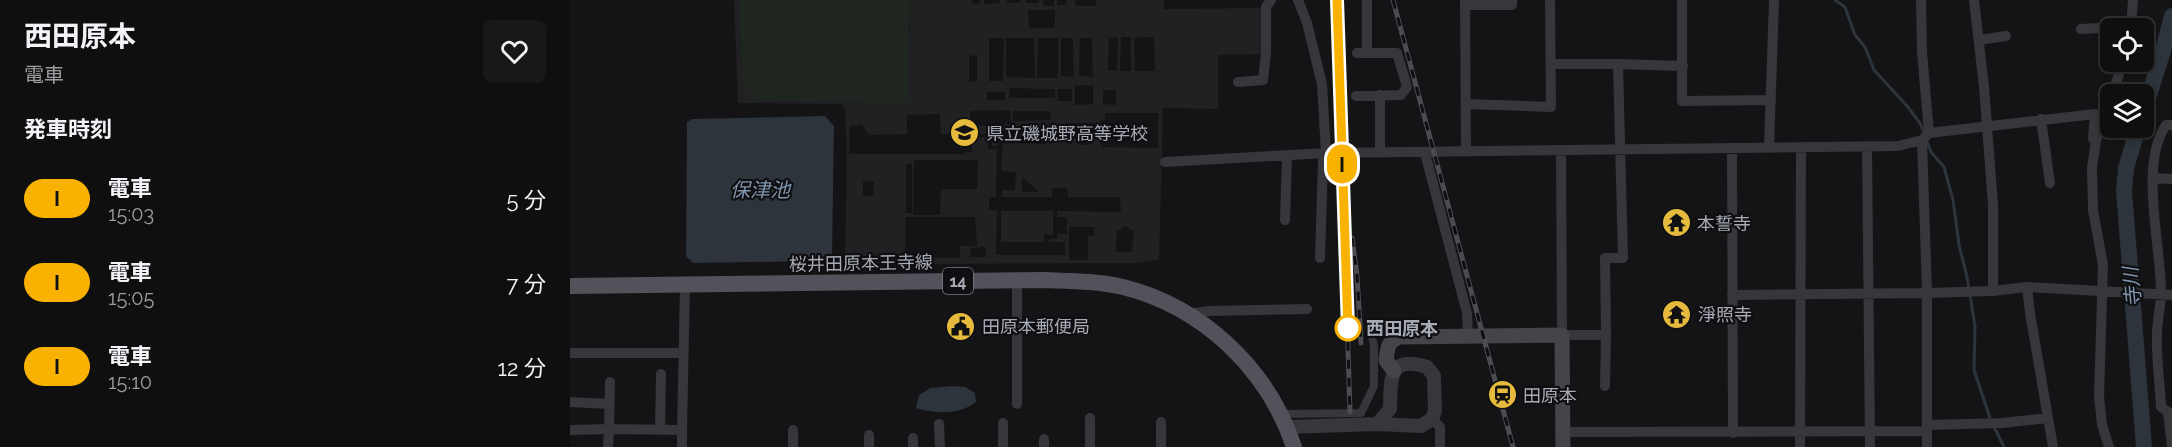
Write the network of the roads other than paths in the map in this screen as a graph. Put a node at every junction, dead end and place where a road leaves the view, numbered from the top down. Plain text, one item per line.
1 (1270, 0) edge
2 (1298, 0) edge
3 (1367, 0) edge
4 (1512, 0) edge
5 (1550, 0) edge
6 (1682, 0) edge
7 (1774, 0) edge
8 (1921, 0) edge
9 (1974, 0) edge
10 (2133, 0) edge
11 (1465, 3) edge
12 (2132, 18) edge
13 (2100, 28) edge
14 (2081, 29) dead end
15 (2006, 36) dead end
16 (1979, 40) junction
17 (1551, 64) junction
18 (1618, 64) junction
19 (1683, 66) junction
20 (1239, 82) dead end
21 (1380, 95) junction
22 (1356, 96) dead end
23 (1771, 100) junction
24 (1466, 104) junction
25 (2041, 119) junction
26 (2172, 125) edge
27 (1987, 126) junction
28 (2100, 132) edge
29 (1925, 137) junction
30 (2097, 141) junction
31 (1801, 147) junction
32 (1867, 147) junction
33 (1732, 148) junction
34 (1769, 148) junction
35 (1619, 149) junction
36 (1561, 151) junction
37 (1466, 152) junction
38 (1326, 153) junction
39 (1380, 153) junction
40 (1425, 153) junction
41 (1287, 157) junction
42 (1165, 162) dead end
43 (2153, 178) junction
44 (2172, 179) edge
45 (2050, 183) dead end
46 (1285, 220) dead end
47 (1320, 258) dead end
48 (1017, 281) junction
49 (684, 284) junction
50 (570, 286) edge
51 (2027, 287) junction
52 (1993, 291) junction
53 (2104, 291) junction
54 (1927, 293) junction
55 (1801, 294) junction
56 (1869, 294) junction
57 (2164, 294) edge
58 (1732, 295) junction
59 (1306, 309) dead end
60 (1188, 314) junction
61 (1562, 335) junction
62 (1606, 335) junction
63 (1468, 336) junction
64 (1372, 337) dead end
65 (570, 353) edge
66 (682, 353) junction
67 (1394, 371) junction
68 (661, 374) dead end
69 (610, 382) dead end
70 (1605, 386) dead end
71 (570, 402) edge
72 (609, 404) junction
73 (1017, 404) dead end
74 (2170, 412) edge
75 (1090, 418) dead end
76 (2048, 418) junction
77 (1432, 420) junction
78 (1284, 421) junction
79 (1161, 422) dead end
80 (1002, 423) dead end
81 (939, 424) dead end
82 (1377, 424) junction
83 (1927, 428) junction
84 (609, 429) junction
85 (570, 430) edge
86 (660, 430) junction
87 (682, 430) junction
88 (793, 430) dead end
89 (1800, 432) junction
90 (1870, 432) junction
91 (1732, 433) junction
92 (868, 435) dead end
93 (1563, 440) edge
94 (608, 447) edge
95 (682, 447) edge
96 (793, 447) edge
97 (869, 447) edge
98 (940, 447) edge
99 (1003, 447) edge
100 (1090, 447) edge
101 (1161, 447) edge
102 (1294, 447) edge
103 (1440, 447) edge
104 (1800, 447) edge
105 (1870, 447) edge
106 (1927, 447) edge
107 (2053, 447) edge
108 (2109, 447) edge
109 (2172, 447) edge

1 - 20 street
2 - 38 street
3 - 21 street
4 - 11 street
5 - 17 street
6 - 19 street
7 - 23 street
8 - 29 street
9 - 16 street
10 - 12 street
11 - 24 street
13 - 14 street
15 - 16 street
16 - 27 street
17 - 18 street
17 - 24 street
18 - 19 street
18 - 35 street
19 - 23 street
21 - 22 street
21 - 39 street
23 - 34 street
24 - 37 street
25 - 27 street
25 - 30 street
25 - 45 street
26 - 43 street
27 - 29 street
27 - 52 street
28 - 30 street
29 - 32 street
29 - 54 street
30 - 53 street
31 - 32 street
31 - 34 street
31 - 55 street
32 - 56 street
33 - 34 street
33 - 35 street
33 - 58 street
35 - 36 street
35 - 62 street
36 - 37 street
36 - 61 street
37 - 40 street
38 - 39 street
38 - 41 street
38 - 47 street
39 - 40 street
40 - 63 street
41 - 42 street
41 - 46 street
43 - 44 street
43 - 57 street
48 - 49 main road, 桜井田原本王寺線 / 14
48 - 60 main road, 桜井田原本王寺線 / 14
48 - 73 street
49 - 50 main road, 桜井田原本王寺線 / 14
49 - 66 street
51 - 52 street
51 - 53 street
51 - 76 street
52 - 54 street
53 - 57 street
53 - 108 street
54 - 56 street
54 - 83 street
55 - 56 street
55 - 58 street
55 - 89 street
56 - 90 street
57 - 74 street
58 - 91 street
59 - 60 street
60 - 78 main road, 桜井田原本王寺線 / 14
61 - 62 street
61 - 63 main road
61 - 93 main road
62 - 70 street
63 - 67 main road
64 - 78 street
65 - 66 street
66 - 87 street
67 - 77 street
67 - 82 street
68 - 86 street
69 - 72 street
71 - 72 street
72 - 84 street
74 - 109 street
75 - 100 street
76 - 83 street
76 - 107 street
77 - 82 street
77 - 103 street
78 - 82 street
78 - 102 main road, 桜井田原本王寺線 / 14
79 - 101 street
80 - 99 street
81 - 98 street
83 - 90 street
83 - 106 street
84 - 85 street
84 - 86 street
84 - 94 street
86 - 87 street
87 - 95 street
88 - 96 street
89 - 90 street
89 - 91 street
89 - 104 street
90 - 105 street
91 - 93 street
92 - 97 street

